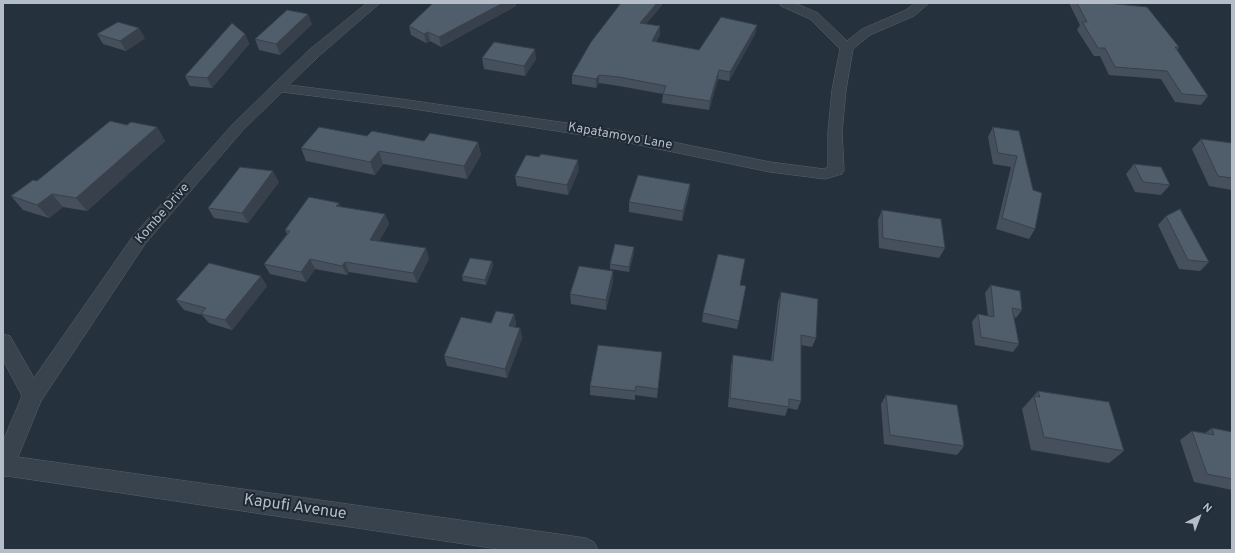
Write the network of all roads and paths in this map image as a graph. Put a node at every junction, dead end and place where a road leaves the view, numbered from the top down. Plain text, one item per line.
1 (374, 3) edge
2 (785, 3) edge
3 (923, 3) edge
4 (848, 48) junction
5 (280, 88) junction
6 (3, 342) edge
7 (33, 396) junction
8 (3, 466) edge
9 (586, 550) edge

1 - 5 street, Kombe Drive
2 - 4 street
3 - 4 street
4 - 5 street, Kapatamoyo Lane
5 - 7 street, Kombe Drive
6 - 7 street
7 - 8 street, Kombe Drive
8 - 9 street, Kapufi Avenue

